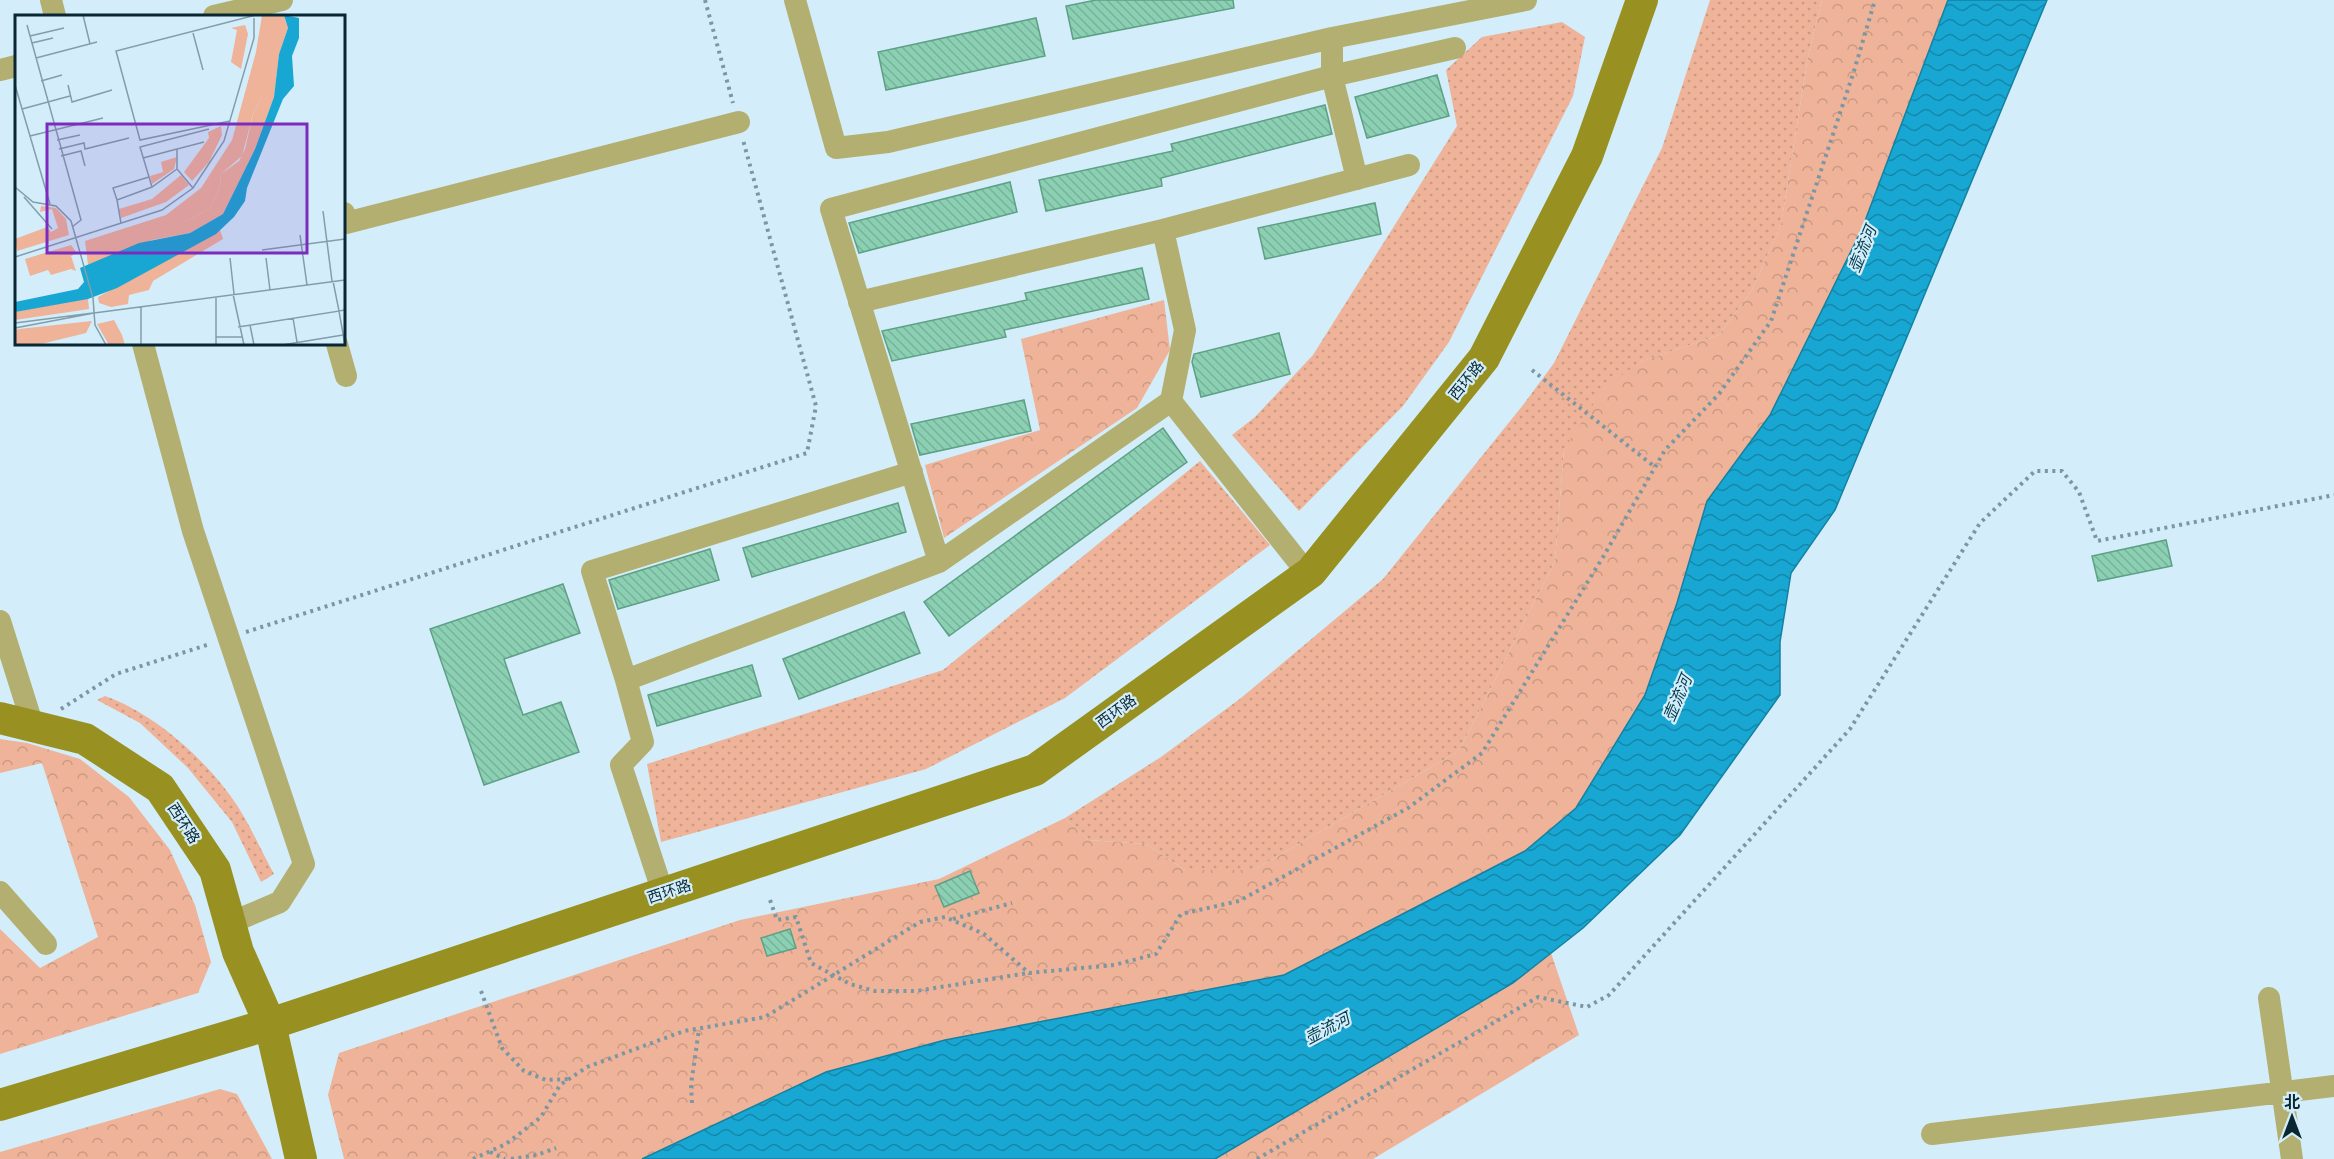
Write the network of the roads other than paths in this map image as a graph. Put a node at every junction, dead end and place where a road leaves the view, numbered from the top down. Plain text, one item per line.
1 (51, 0) edge
2 (795, 0) edge
3 (1526, 0) edge
4 (1642, 0) edge
5 (276, 1) edge
6 (55, 15) edge
7 (218, 15) edge
8 (1332, 38) junction
9 (1455, 48) dead end
10 (15, 66) edge
11 (0, 70) edge
12 (1332, 76) junction
13 (739, 122) road end
14 (1409, 165) dead end
15 (1357, 179) junction
16 (345, 218) edge
17 (1163, 230) junction
18 (859, 302) junction
19 (143, 345) edge
20 (337, 345) edge
21 (346, 376) dead end
22 (1171, 401) junction
23 (912, 472) junction
24 (939, 562) junction
25 (1308, 574) junction
26 (0, 621) edge
27 (626, 680) junction
28 (0, 718) edge
29 (33, 726) junction
30 (0, 892) edge
31 (663, 893) junction
32 (230, 922) junction
33 (46, 944) dead end
34 (2270, 998) dead end
35 (270, 1024) junction
36 (2334, 1086) edge
37 (2283, 1094) junction
38 (0, 1105) edge
39 (1932, 1134) dead end
40 (301, 1159) edge
41 (2292, 1159) edge

1 - 6 street
2 - 8 street
3 - 8 street
4 - 25 main road, 西环路
5 - 7 street
8 - 12 street
9 - 12 street
10 - 11 street
12 - 15 street
12 - 18 street
13 - 16 street
14 - 15 street
15 - 17 street
17 - 18 street
17 - 22 street
18 - 23 street
19 - 32 street
20 - 21 street
22 - 24 street
22 - 25 street
23 - 24 street
23 - 27 street
24 - 27 street
25 - 31 main road, 西环路
26 - 29 street
27 - 31 street
28 - 29 main road, 西环路
29 - 32 main road, 西环路
30 - 33 street
31 - 35 main road, 西环路
32 - 35 main road, 西环路
34 - 37 street
35 - 38 main road, 西环路
35 - 40 main road, 西环路
36 - 37 street
37 - 39 street
37 - 41 street

